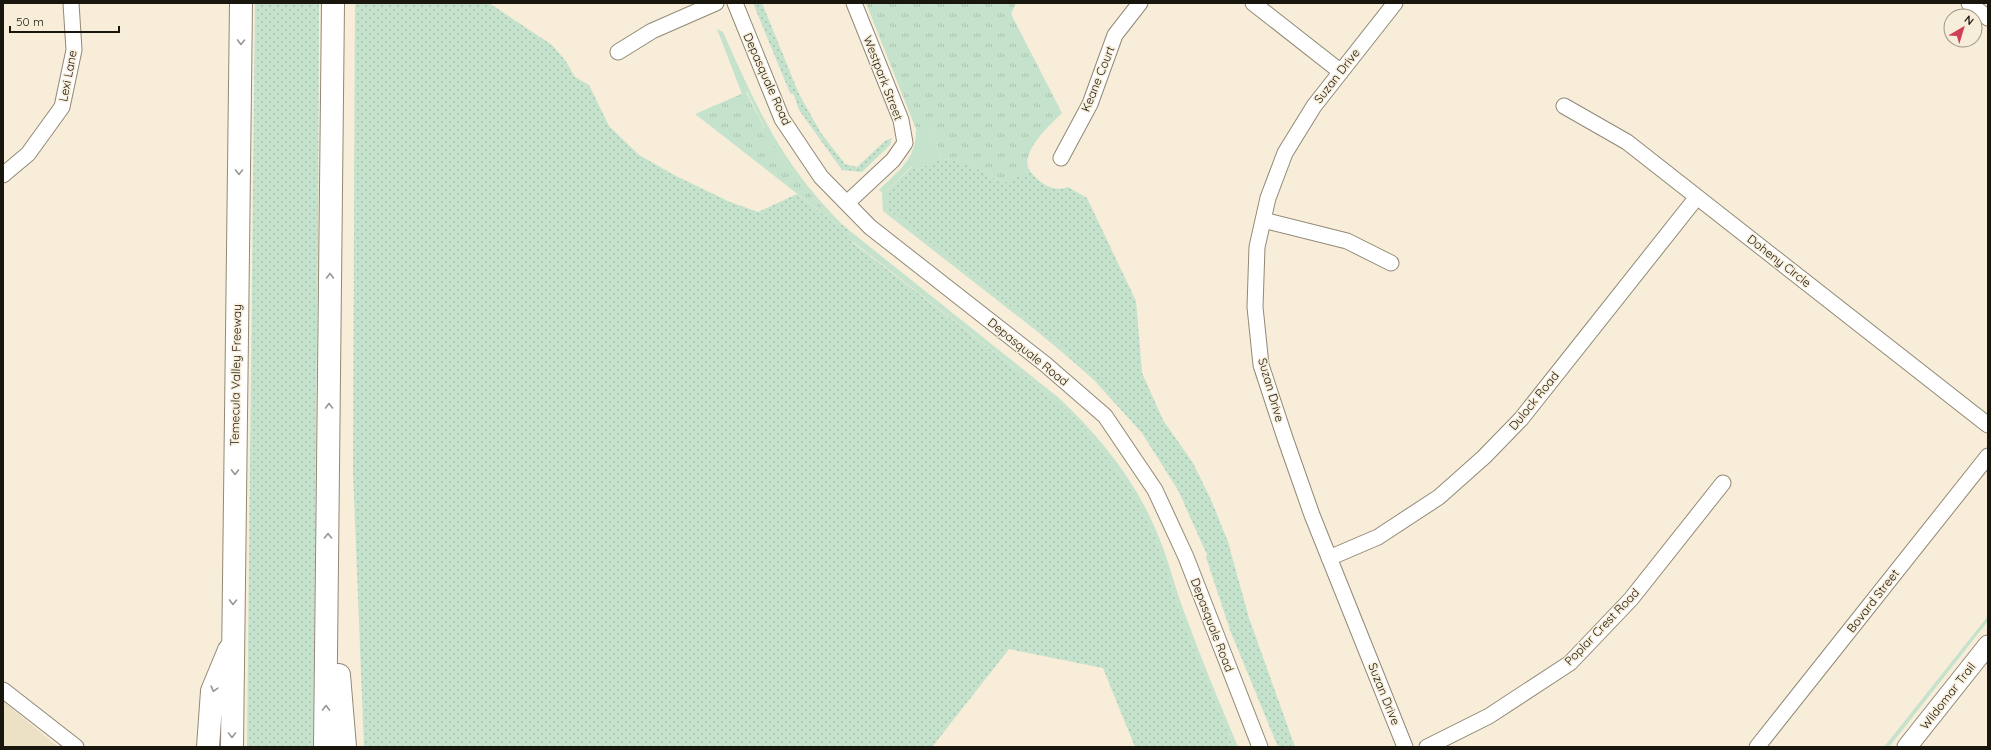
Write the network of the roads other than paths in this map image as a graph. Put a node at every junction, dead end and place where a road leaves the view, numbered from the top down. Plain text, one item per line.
1 (71, 3) edge
2 (242, 3) edge
3 (333, 3) edge
4 (716, 3) edge
5 (735, 3) edge
6 (854, 3) edge
7 (1140, 3) edge
8 (1253, 3) edge
9 (1395, 3) edge
10 (1969, 3) edge
11 (1988, 18) edge
12 (618, 52) dead end
13 (1340, 72) junction
14 (1564, 106) dead end
15 (1061, 158) dead end
16 (3, 175) edge
17 (1697, 197) junction
18 (847, 203) junction
19 (1263, 220) junction
20 (1391, 263) dead end
21 (1988, 425) edge
22 (1988, 456) edge
23 (1723, 483) dead end
24 (1330, 558) junction
25 (328, 564) junction
26 (233, 640) junction
27 (1988, 645) edge
28 (3, 690) edge
29 (76, 747) edge
30 (208, 747) edge
31 (232, 747) edge
32 (325, 747) edge
33 (345, 747) edge
34 (1260, 747) edge
35 (1405, 747) edge
36 (1427, 747) edge
37 (1757, 747) edge
38 (1907, 747) edge

1 - 16 street, Lexi Lane
2 -> 26 highway, Temecula Valley Freeway
25 -> 3 highway
4 - 12 street
5 - 18 street, Depasquale Road
6 - 18 street, Westpark Street
7 - 15 street, Keane Court
8 - 13 street
9 - 13 street, Suzan Drive
10 - 11 street
13 - 19 street, Suzan Drive
14 - 17 street, Doheny Circle
17 - 21 street, Doheny Circle
17 - 24 street, Dulock Road
18 - 34 street, Depasquale Road
19 - 20 street
19 - 24 street, Suzan Drive
22 - 37 street, Bovard Street
23 - 36 street, Poplar Crest Road
24 - 35 street, Suzan Drive
32 -> 25 highway
25 - 33 highway
26 -> 30 highway
26 -> 31 highway, Temecula Valley Freeway
27 - 38 main road, Wildomar Trail
28 - 29 street

